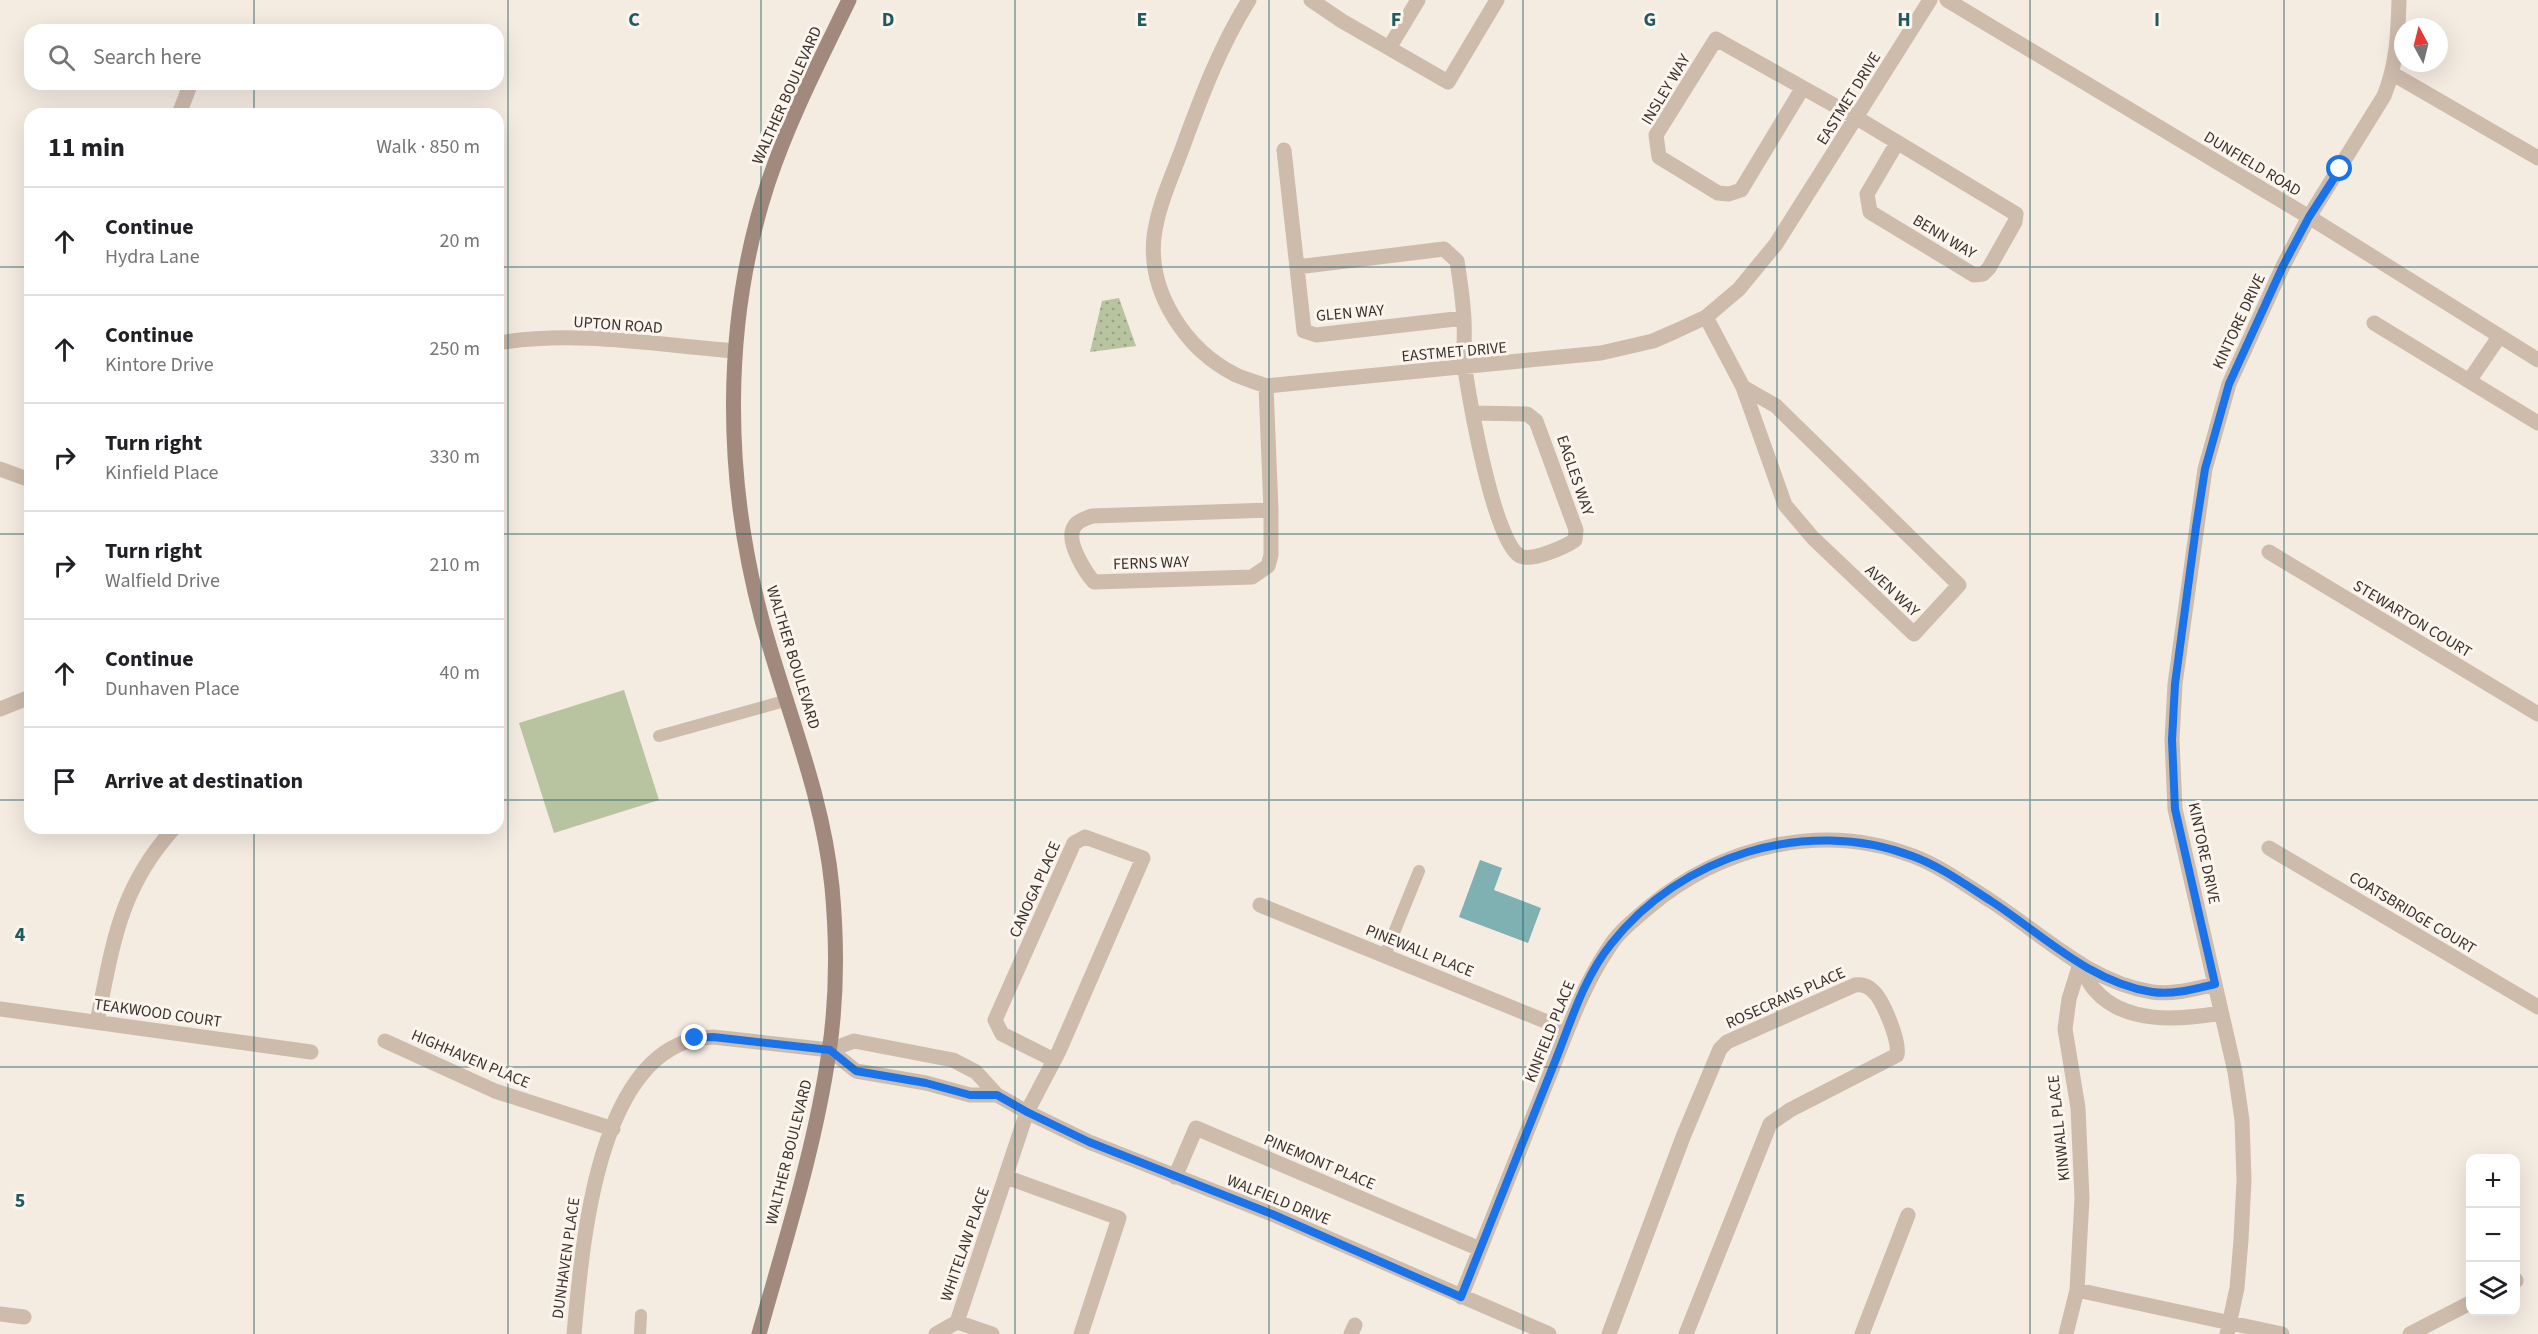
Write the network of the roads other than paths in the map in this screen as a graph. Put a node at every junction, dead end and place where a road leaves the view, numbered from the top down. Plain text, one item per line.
1 (849, 0) edge
2 (1249, 0) edge
3 (1311, 0) edge
4 (1418, 0) edge
5 (1497, 0) edge
6 (1930, 0) edge
7 (1947, 0) edge
8 (2398, 0) edge
9 (1389, 48) junction
10 (2393, 74) junction
11 (1802, 89) junction
12 (188, 90) edge
13 (181, 108) edge
14 (1857, 118) junction
15 (1897, 143) junction
16 (1284, 150) dead end
17 (2538, 158) edge
18 (2309, 217) junction
19 (1296, 267) junction
20 (1706, 317) junction
21 (1464, 318) junction
22 (2374, 323) dead end
23 (2499, 338) junction
24 (504, 343) edge
25 (735, 351) junction
26 (2538, 360) edge
27 (1465, 368) junction
28 (2469, 381) junction
29 (1266, 386) junction
30 (1743, 387) junction
31 (1473, 413) junction
32 (2538, 423) edge
33 (0, 469) edge
34 (24, 478) edge
35 (1271, 510) junction
36 (2269, 552) dead end
37 (24, 699) edge
38 (788, 700) junction
39 (0, 709) edge
40 (2538, 714) edge
41 (659, 736) dead end
42 (169, 834) edge
43 (2269, 848) dead end
44 (1419, 871) dead end
45 (1260, 905) dead end
46 (1385, 956) junction
47 (2080, 964) junction
48 (2215, 984) junction
49 (2538, 1007) edge
50 (0, 1009) edge
51 (2222, 1013) junction
52 (97, 1022) junction
53 (1567, 1030) junction
54 (385, 1041) dead end
55 (830, 1050) junction
56 (311, 1052) dead end
57 (1054, 1060) junction
58 (997, 1095) junction
59 (1027, 1112) junction
60 (613, 1129) junction
61 (1006, 1177) junction
62 (1175, 1177) junction
63 (1908, 1215) dead end
64 (1480, 1249) junction
65 (2077, 1290) junction
66 (1461, 1297) junction
67 (2466, 1306) edge
68 (0, 1314) edge
69 (641, 1315) dead end
70 (24, 1317) dead end
71 (957, 1322) junction
72 (2228, 1328) edge
73 (574, 1334) edge
74 (640, 1334) edge
75 (759, 1334) edge
76 (936, 1334) edge
77 (992, 1334) edge
78 (1081, 1334) edge
79 (1549, 1334) edge
80 (1609, 1334) edge
81 (1686, 1334) edge
82 (1862, 1334) edge
83 (2066, 1334) edge
84 (2282, 1334) edge
85 (2410, 1334) edge

1 - 25 main road, WALTHER BOULEVARD
2 - 29 street, EASTMET DRIVE
3 - 9 street
4 - 9 street
5 - 9 street
6 - 14 street, EASTMET DRIVE
7 - 18 street, DUNFIELD ROAD
8 - 10 street, KINTORE DRIVE
10 - 17 street
10 - 18 street, KINTORE DRIVE
11 - 11 street, INSLEY WAY
11 - 14 street, INSLEY WAY
12 - 13 street
14 - 15 street, BENN WAY
14 - 20 street, EASTMET DRIVE
15 - 15 street, BENN WAY
16 - 19 street, GLEN WAY
18 - 23 street, DUNFIELD ROAD
18 - 48 street, KINTORE DRIVE
19 - 21 street
19 - 21 street, GLEN WAY
20 - 27 street, EASTMET DRIVE
20 - 30 street, AVEN WAY
21 - 27 street
22 - 28 street
23 - 26 street, DUNFIELD ROAD
23 - 28 street
24 - 25 street, UPTON ROAD
25 - 38 main road, WALTHER BOULEVARD
27 - 29 street, EASTMET DRIVE
27 - 31 street, EAGLES WAY
28 - 32 street
29 - 35 street, FERNS WAY
30 - 30 street, AVEN WAY
31 - 31 street, EAGLES WAY
33 - 34 street
35 - 35 street, FERNS WAY
36 - 40 street, STEWARTON COURT
37 - 39 street
38 - 41 lane
38 - 55 main road, WALTHER BOULEVARD
42 - 52 street
43 - 49 street, COATSBRIDGE COURT
44 - 46 lane
45 - 46 street, PINEWALL PLACE
46 - 53 street, PINEWALL PLACE
47 - 48 street, KINFIELD PLACE
47 - 51 street, KINFIELD PLACE
47 - 53 street, KINFIELD PLACE
47 - 65 street, KINWALL PLACE
48 - 51 street, KINTORE DRIVE
50 - 52 street, TEAKWOOD COURT
51 - 72 street, KINTORE DRIVE
52 - 56 street, TEAKWOOD COURT
53 - 64 street, KINFIELD PLACE
54 - 60 street, HIGHHAVEN PLACE
55 - 58 street, WALFIELD DRIVE
55 - 58 street, WALFIELD DRIVE
55 - 60 street, DUNHAVEN PLACE
55 - 75 main road, WALTHER BOULEVARD
57 - 57 street, CANOGA PLACE
57 - 59 street, CANOGA PLACE
58 - 59 street, WALFIELD DRIVE
59 - 61 street, WHITELAW PLACE
59 - 62 street, WALFIELD DRIVE
60 - 73 street, DUNHAVEN PLACE
61 - 71 street, WHITELAW PLACE
61 - 78 street, WHITELAW PLACE
62 - 64 street, PINEMONT PLACE
62 - 66 street, WALFIELD DRIVE
63 - 82 street
64 - 66 street, KINFIELD PLACE
65 - 72 street
65 - 83 street, KINWALL PLACE
66 - 79 street, WALFIELD DRIVE
67 - 85 street
68 - 70 street
69 - 74 lane
71 - 76 street, WHITELAW PLACE
71 - 77 street, WHITELAW PLACE
72 - 84 street
80 - 81 street, ROSECRANS PLACE

